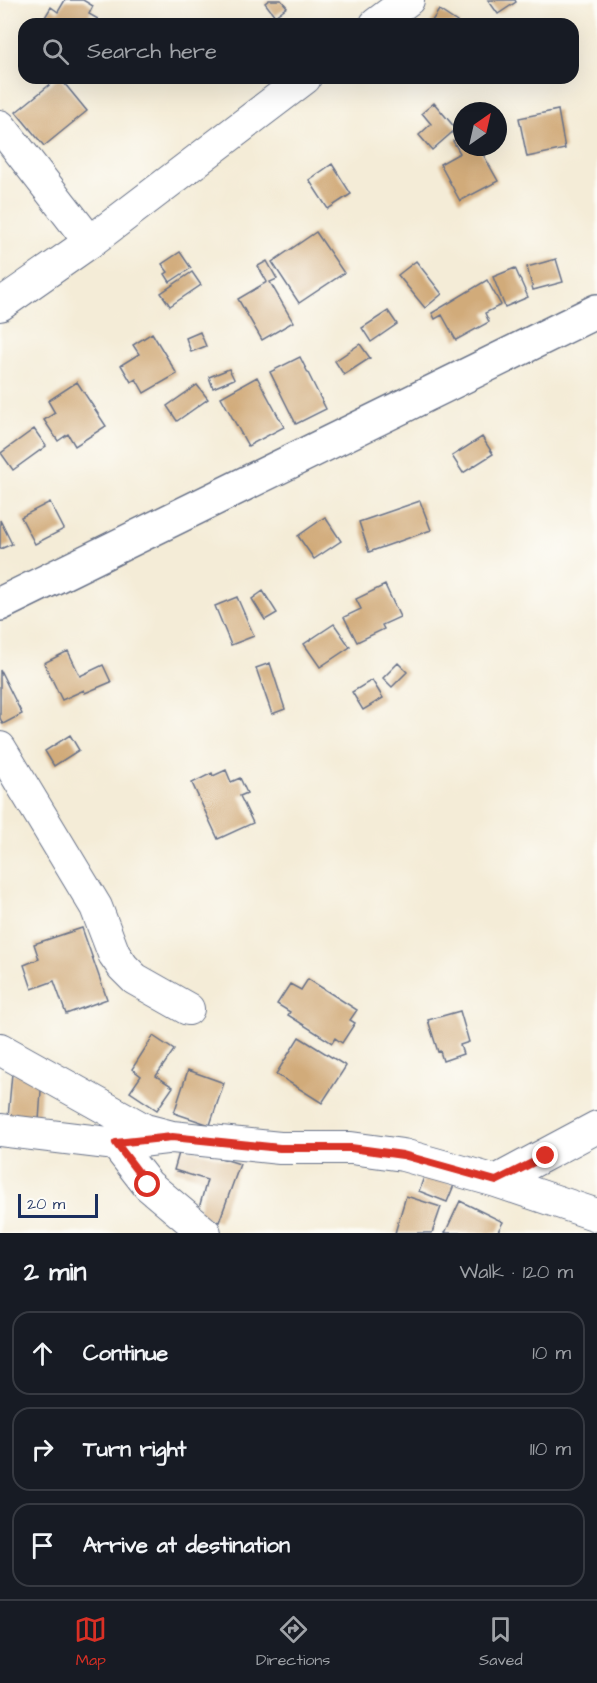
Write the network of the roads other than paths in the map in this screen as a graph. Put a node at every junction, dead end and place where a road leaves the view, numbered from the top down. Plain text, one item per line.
1 (408, 0) edge
2 (384, 18) edge
3 (298, 84) edge
4 (0, 126) edge
5 (90, 242) junction
6 (0, 305) edge
7 (597, 311) edge
8 (0, 604) edge
9 (0, 748) edge
10 (188, 1009) dead end
11 (0, 1049) edge
12 (597, 1127) edge
13 (0, 1130) edge
14 (172, 1137) junction
15 (116, 1143) junction
16 (496, 1181) junction
17 (597, 1215) edge
18 (205, 1233) edge

1 - 2 street
3 - 5 street
4 - 5 street
5 - 6 street
7 - 8 street
9 - 10 street
11 - 14 street
12 - 16 street
13 - 15 street
14 - 15 street
14 - 16 street
15 - 18 street
16 - 17 street

